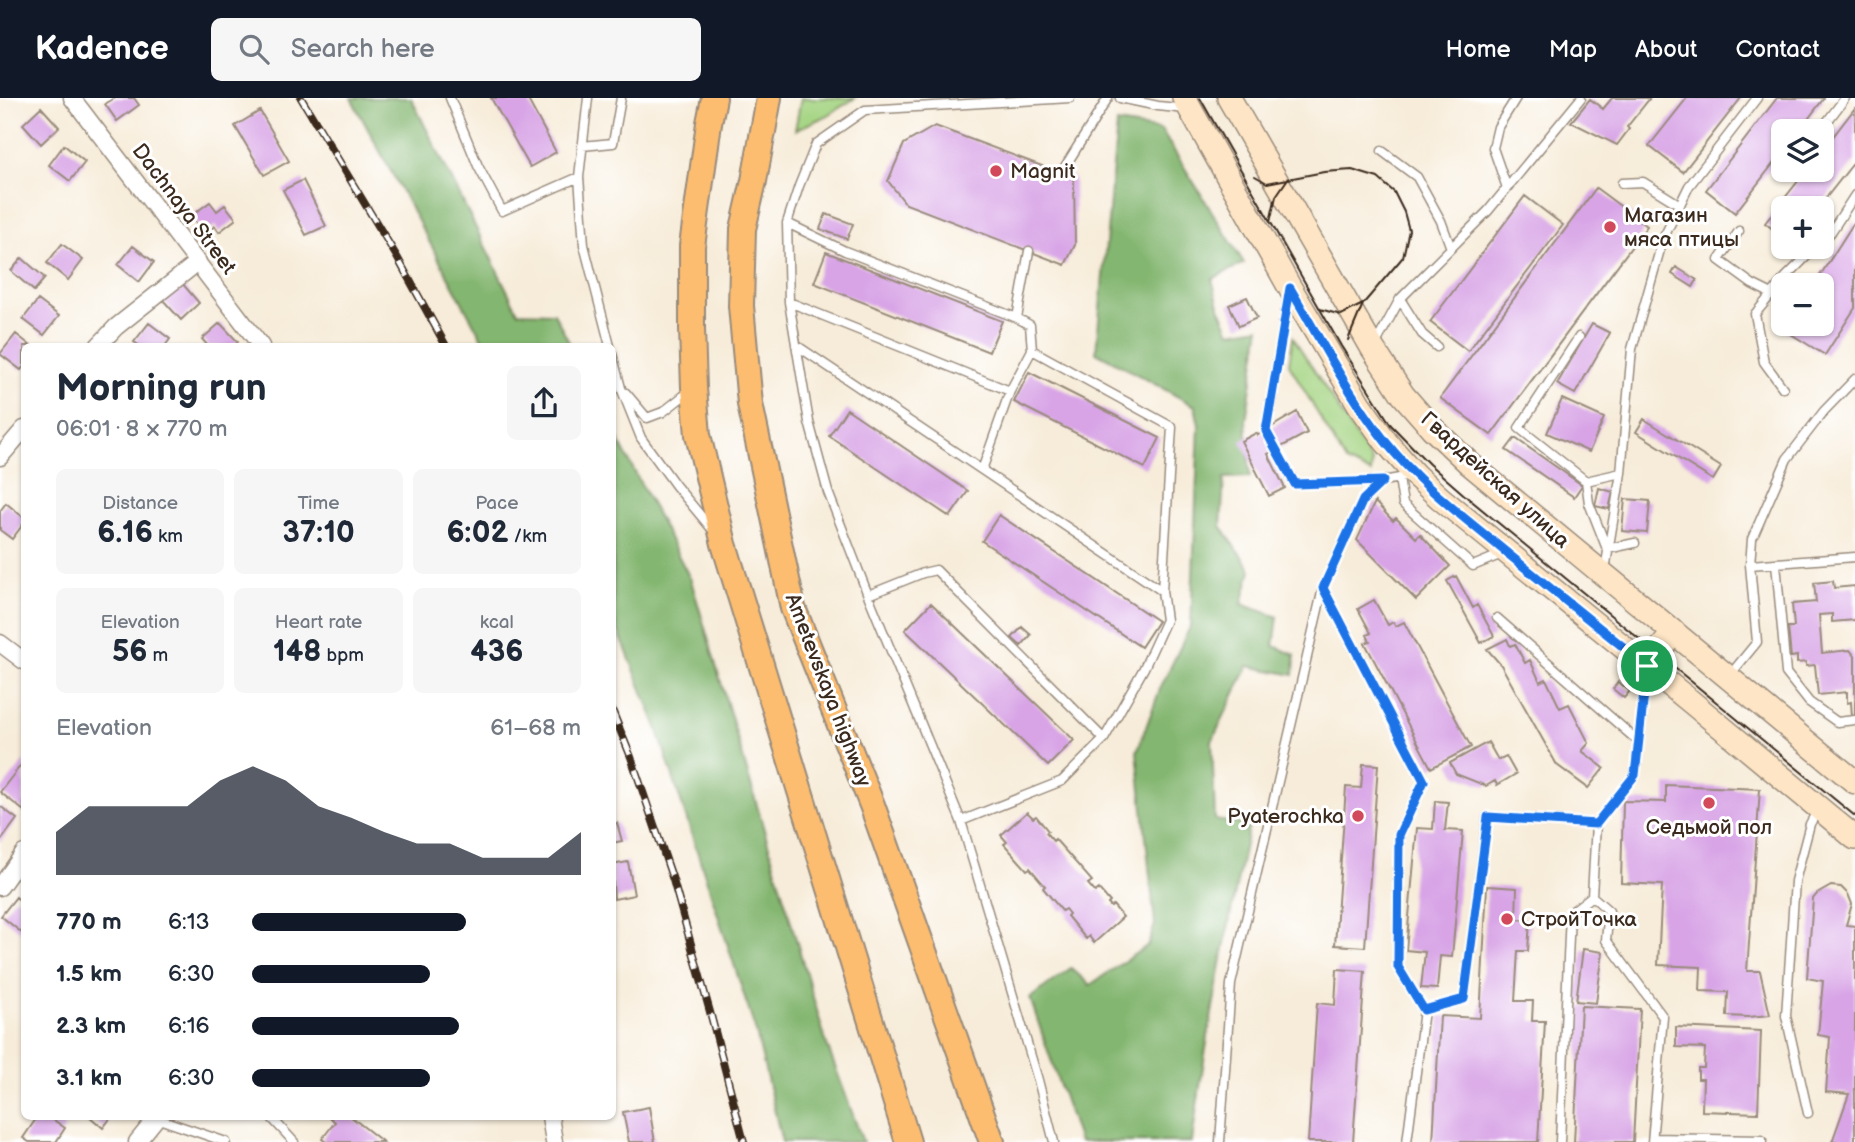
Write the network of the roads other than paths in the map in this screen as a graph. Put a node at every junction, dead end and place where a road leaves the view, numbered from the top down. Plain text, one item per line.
1 (72, 98) edge
2 (450, 98) edge
3 (587, 98) edge
4 (621, 98) edge
5 (714, 98) edge
6 (769, 98) edge
7 (1070, 98) edge
8 (1108, 98) edge
9 (1120, 98) edge
10 (1229, 98) edge
11 (1516, 98) edge
12 (1581, 98) edge
13 (1756, 98) edge
14 (1845, 98) edge
15 (1187, 104) edge
16 (1828, 119) edge
17 (582, 146) junction
18 (1382, 152) dead end
19 (1061, 173) dead end
20 (579, 177) junction
21 (1622, 183) dead end
22 (1507, 188) junction
23 (1855, 195) edge
24 (1680, 205) junction
25 (787, 223) junction
26 (1834, 227) edge
27 (1739, 230) dead end
28 (1451, 248) junction
29 (1029, 251) dead end
30 (1805, 259) edge
31 (198, 262) junction
32 (1792, 273) edge
33 (1290, 288) junction
34 (1771, 294) edge
35 (1771, 295) edge
36 (1400, 299) junction
37 (789, 302) junction
38 (1017, 318) junction
39 (1579, 337) dead end
40 (101, 343) edge
41 (259, 343) edge
42 (609, 343) edge
43 (796, 345) junction
44 (1437, 347) dead end
45 (1373, 349) junction
46 (1032, 350) junction
47 (616, 369) edge
48 (1855, 379) edge
49 (621, 388) junction
50 (694, 388) junction
51 (1783, 388) dead end
52 (1010, 391) junction
53 (21, 432) edge
54 (0, 457) edge
55 (982, 470) junction
56 (1621, 473) junction
57 (1407, 477) junction
58 (1383, 481) junction
59 (1586, 481) junction
60 (724, 544) junction
61 (1635, 544) dead end
62 (1607, 549) junction
63 (1506, 553) junction
64 (1855, 557) edge
65 (1776, 563) junction
66 (1751, 565) junction
67 (1604, 575) junction
68 (1323, 588) junction
69 (1162, 591) junction
70 (868, 595) junction
71 (1497, 618) dead end
72 (1674, 632) junction
73 (0, 643) edge
74 (21, 660) edge
75 (1647, 666) junction
76 (1728, 677) junction
77 (1855, 720) edge
78 (1104, 739) junction
79 (1639, 742) junction
80 (1855, 782) edge
81 (1818, 808) junction
82 (961, 821) junction
83 (1596, 824) junction
84 (1855, 838) edge
85 (21, 857) edge
86 (0, 887) edge
87 (1591, 897) junction
88 (1424, 1010) junction
89 (1808, 1113) dead end
90 (155, 1120) edge
91 (165, 1120) edge
92 (274, 1120) edge
93 (551, 1120) edge
94 (988, 1135) edge
95 (1653, 1140) edge
96 (137, 1142) edge
97 (226, 1142) edge
98 (294, 1142) edge
99 (554, 1142) edge
100 (908, 1142) edge
101 (1054, 1142) edge
102 (1220, 1142) edge
103 (1407, 1142) edge
104 (1560, 1142) edge
105 (1762, 1142) edge

1 - 31 street, Dachnaya Street
2 - 20 lane
3 - 17 lane
4 - 17 lane
5 - 50 main road
6 - 94 main road, Ametevskaya highway
7 - 25 lane
8 - 19 lane
9 - 15 lane
10 - 45 main road, Гвардейская улица
11 - 22 lane
12 - 22 lane
13 - 24 lane
14 - 16 lane
15 - 33 main road, Гвардейская улица
17 - 20 lane
18 - 28 lane
20 - 42 lane
21 - 24 lane
22 - 28 lane
23 - 26 lane
24 - 56 lane
25 - 37 lane
25 - 38 lane
27 - 34 lane
28 - 36 lane
29 - 38 lane
30 - 32 lane
31 - 40 street
31 - 41 street, Dachnaya Street
33 - 57 main road, Гвардейская улица
33 - 58 lane
35 - 51 lane
36 - 44 lane
36 - 45 lane
37 - 43 lane
37 - 52 lane
38 - 46 lane
39 - 59 lane
43 - 55 lane
43 - 70 lane
45 - 67 main road, Гвардейская улица
46 - 52 lane
46 - 69 lane
47 - 49 lane
48 - 66 lane
49 - 50 lane
49 - 60 lane
50 - 60 main road
52 - 55 lane
53 - 54 street
55 - 69 lane
56 - 59 lane
56 - 62 lane
57 - 58 lane
57 - 63 main road, Гвардейская улица
57 - 63 lane
58 - 68 lane
59 - 62 lane
60 - 100 main road
61 - 62 lane
62 - 67 lane
63 - 75 main road, Гвардейская улица
64 - 65 lane
65 - 66 lane
65 - 77 lane
66 - 76 lane
67 - 72 main road, Гвардейская улица
68 - 88 lane
68 - 102 lane
69 - 78 lane
70 - 78 lane
70 - 82 lane
71 - 79 lane
72 - 75 main road
72 - 76 main road, Гвардейская улица
73 - 74 street
75 - 79 lane
75 - 81 main road, Гвардейская улица
76 - 80 main road, Гвардейская улица
78 - 82 lane
79 - 83 lane
81 - 84 main road, Гвардейская улица
81 - 89 lane
82 - 101 lane
83 - 87 lane
83 - 88 lane
85 - 86 street
87 - 95 lane
87 - 104 lane
88 - 103 lane
90 - 96 street
91 - 97 lane
92 - 98 lane
93 - 99 street
95 - 105 lane

